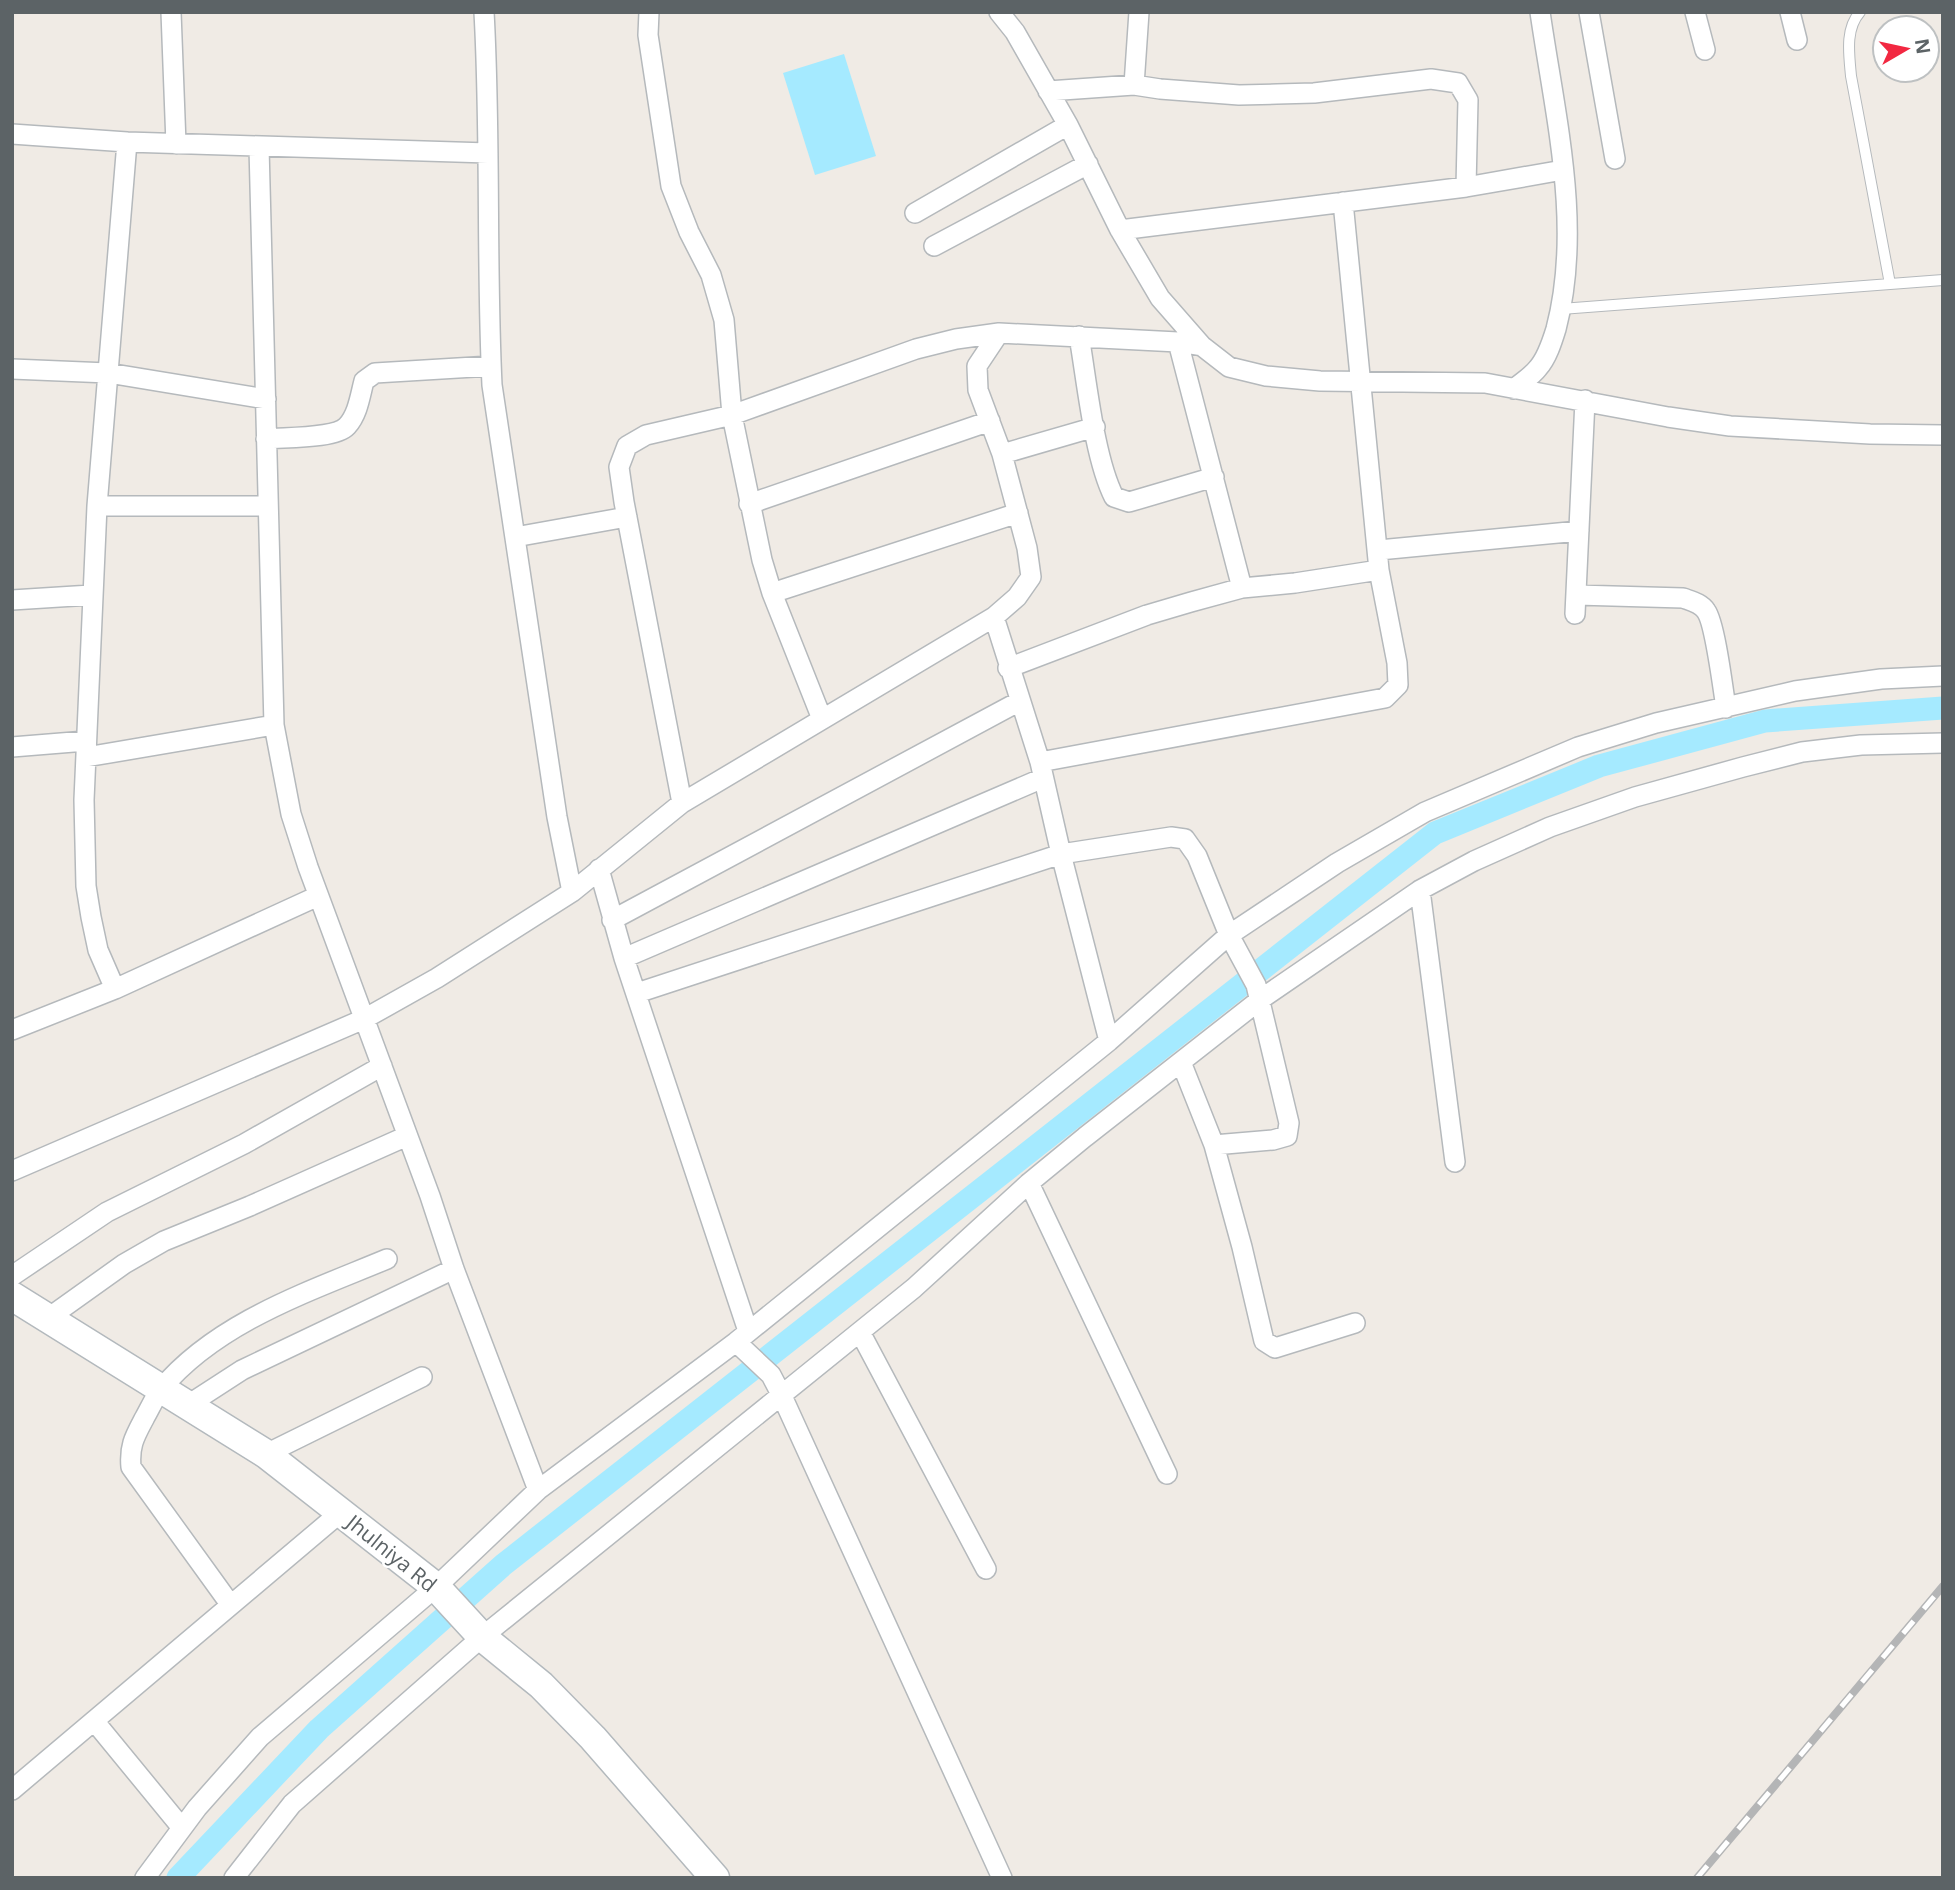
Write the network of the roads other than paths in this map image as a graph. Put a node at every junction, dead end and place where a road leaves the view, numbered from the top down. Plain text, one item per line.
1 (171, 12) edge
2 (484, 12) edge
3 (649, 12) edge
4 (999, 12) edge
5 (1139, 12) edge
6 (1540, 12) edge
7 (1589, 12) edge
8 (1695, 12) edge
9 (1790, 12) edge
10 (1860, 12) edge
11 (1797, 40) dead end
12 (1705, 50) dead end
13 (1134, 85) junction
14 (1048, 91) junction
15 (1068, 125) junction
16 (12, 134) edge
17 (127, 142) junction
18 (176, 144) junction
19 (259, 147) junction
20 (488, 153) junction
21 (1615, 159) dead end
22 (1087, 163) junction
23 (1563, 170) junction
24 (1466, 187) junction
25 (1343, 202) junction
26 (915, 213) dead end
27 (1120, 230) junction
28 (934, 246) dead end
29 (1943, 280) edge
30 (1890, 284) junction
31 (1561, 309) junction
32 (999, 332) junction
33 (1079, 336) junction
34 (1178, 342) junction
35 (1202, 346) junction
36 (491, 366) junction
37 (12, 369) edge
38 (108, 373) junction
39 (1361, 382) junction
40 (1514, 389) junction
41 (266, 399) junction
42 (1585, 400) junction
43 (732, 415) junction
44 (990, 421) junction
45 (1095, 427) junction
46 (1943, 435) edge
47 (266, 439) junction
48 (1002, 454) junction
49 (1214, 477) junction
50 (749, 504) junction
51 (97, 506) junction
52 (268, 506) junction
53 (1018, 513) junction
54 (627, 517) junction
55 (1579, 531) junction
56 (515, 537) junction
57 (1379, 550) junction
58 (1379, 570) junction
59 (1242, 588) junction
60 (772, 593) junction
61 (91, 595) junction
62 (12, 600) edge
63 (994, 618) junction
64 (1009, 668) junction
65 (1943, 676) edge
66 (1020, 701) junction
67 (1726, 708) junction
68 (822, 719) junction
69 (274, 725) junction
70 (1943, 743) edge
71 (12, 747) edge
72 (86, 749) junction
73 (1042, 770) junction
74 (682, 803) junction
75 (1061, 854) junction
76 (599, 869) junction
77 (1420, 890) junction
78 (572, 892) junction
79 (318, 896) junction
80 (612, 920) junction
81 (1234, 943) junction
82 (624, 958) junction
83 (115, 989) junction
84 (1259, 992) junction
85 (637, 993) junction
86 (364, 1020) junction
87 (12, 1030) edge
88 (1109, 1041) junction
89 (1181, 1062) junction
90 (382, 1066) junction
91 (407, 1136) junction
92 (1214, 1145) junction
93 (1455, 1162) dead end
94 (12, 1171) edge
95 (1029, 1182) junction
96 (387, 1259) dead end
97 (454, 1269) junction
98 (12, 1276) edge
99 (12, 1296) edge
100 (47, 1319) junction
101 (1354, 1323) dead end
102 (860, 1332) junction
103 (745, 1342) junction
104 (422, 1377) dead end
105 (160, 1390) junction
106 (782, 1396) junction
107 (188, 1405) junction
108 (266, 1454) junction
109 (1167, 1474) dead end
110 (538, 1490) junction
111 (341, 1512) junction
112 (986, 1569) dead end
113 (230, 1604) junction
114 (458, 1611) junction
115 (95, 1722) junction
116 (14, 1783) edge
117 (182, 1828) junction
118 (145, 1878) edge
119 (234, 1878) edge
120 (715, 1878) edge
121 (1002, 1878) edge

1 - 18 street
2 - 20 street
3 - 43 street
4 - 14 street
5 - 13 street
6 - 23 street
7 - 21 street
8 - 12 street
9 - 11 street
10 - 30 lane
13 - 14 street
13 - 24 street
14 - 15 street
15 - 22 street
15 - 26 street
16 - 17 street
17 - 18 street
17 - 38 street
18 - 19 street
19 - 20 street
19 - 41 street
20 - 36 street
22 - 27 street
22 - 28 street
23 - 24 street
23 - 31 street
24 - 25 street
25 - 27 street
25 - 39 street
27 - 35 street
29 - 30 lane
30 - 31 lane
31 - 40 street
32 - 33 street
32 - 43 street
32 - 44 street
33 - 34 street
33 - 45 street
34 - 35 street
34 - 49 street
35 - 39 street
36 - 47 street
36 - 56 street
37 - 38 street
38 - 41 street
38 - 51 street
39 - 40 street
39 - 57 street
40 - 42 street
41 - 47 street
42 - 46 street
42 - 55 street
43 - 50 street
43 - 54 street
44 - 48 street
44 - 50 street
45 - 48 street
45 - 49 street
47 - 52 street
48 - 53 street
49 - 59 street
50 - 60 street
51 - 52 street
51 - 61 street
52 - 69 street
53 - 60 street
53 - 63 street
54 - 56 street
54 - 74 street
55 - 57 street
55 - 67 street
56 - 78 street
57 - 58 street
58 - 59 street
58 - 73 street
59 - 64 street
60 - 68 street
61 - 62 street
61 - 72 street
63 - 64 street
63 - 68 street
64 - 66 street
65 - 67 street
66 - 73 street
66 - 80 street
67 - 81 street
68 - 74 street
69 - 72 street
69 - 79 street
70 - 77 street
71 - 72 street
72 - 83 street
73 - 75 street
73 - 82 street
74 - 76 street
75 - 81 street
75 - 85 street
75 - 88 street
76 - 78 street
76 - 80 street
77 - 84 street
77 - 93 street
78 - 86 street
79 - 83 street
79 - 86 street
80 - 82 street
81 - 84 street
81 - 88 street
82 - 85 street
83 - 87 street
84 - 89 street
84 - 92 street
85 - 103 street
86 - 90 street
86 - 94 street
88 - 103 street
89 - 92 street
89 - 95 street
90 - 91 street
90 - 98 street
91 - 97 street
91 - 100 street
92 - 101 street
95 - 102 street
95 - 109 street
96 - 105 street
97 - 107 street
97 - 110 street
99 - 100 street, Jhulniya Rd
100 - 105 street, Jhulniya Rd
102 - 106 street
102 - 112 street
103 - 106 street
103 - 110 street
104 - 108 street
105 - 107 street, Jhulniya Rd
105 - 113 street
106 - 114 street
106 - 121 street
107 - 108 street, Jhulniya Rd
108 - 111 street, Jhulniya Rd
110 - 114 street
111 - 113 street
111 - 114 street, Jhulniya Rd
113 - 115 street
114 - 117 street
114 - 119 street
114 - 120 street, Jhulniya Rd
115 - 116 street
115 - 117 street
117 - 118 street

